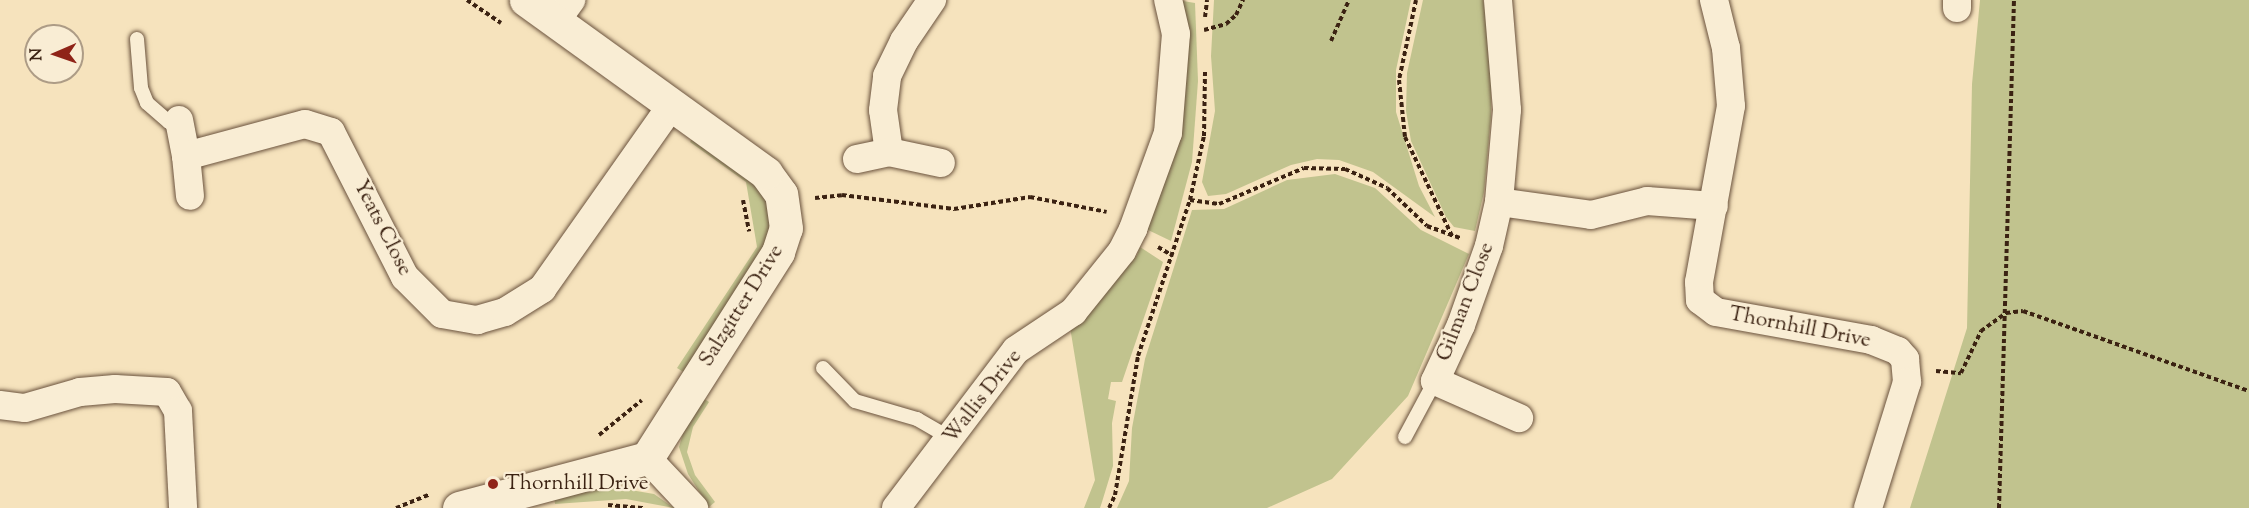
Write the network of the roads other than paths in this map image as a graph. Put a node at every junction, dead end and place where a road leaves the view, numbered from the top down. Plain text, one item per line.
1 (526, 0) edge
2 (933, 0) edge
3 (1168, 0) edge
4 (1498, 0) edge
5 (1714, 0) edge
6 (564, 10) edge
7 (137, 39) dead end
8 (672, 105) junction
9 (179, 120) joint
10 (889, 152) junction
11 (186, 156) junction
12 (857, 159) dead end
13 (941, 163) dead end
14 (190, 196) dead end
15 (1499, 202) junction
16 (1714, 206) junction
17 (823, 368) dead end
18 (1435, 381) junction
19 (0, 405) edge
20 (1519, 418) dead end
21 (1405, 437) dead end
22 (950, 438) junction
23 (647, 458) junction
24 (445, 501) edge
25 (183, 508) edge
26 (694, 508) edge
27 (896, 508) edge
28 (1868, 508) edge

1 - 6 street, Salzgitter Drive
2 - 10 street
3 - 22 street, Wallis Drive
4 - 15 street, Gilman Close
5 - 16 street, Thornhill Drive
6 - 8 street, Salzgitter Drive
7 - 9 lane
8 - 11 street, Yeats Close
8 - 23 street, Salzgitter Drive
9 - 11 street
10 - 12 street
10 - 13 street
11 - 14 street
15 - 16 street
15 - 18 street, Gilman Close
16 - 28 street, Thornhill Drive
17 - 22 lane
18 - 20 street, Gilman Close
18 - 21 lane
19 - 25 street
22 - 27 street, Wallis Drive
23 - 24 street
23 - 26 street

